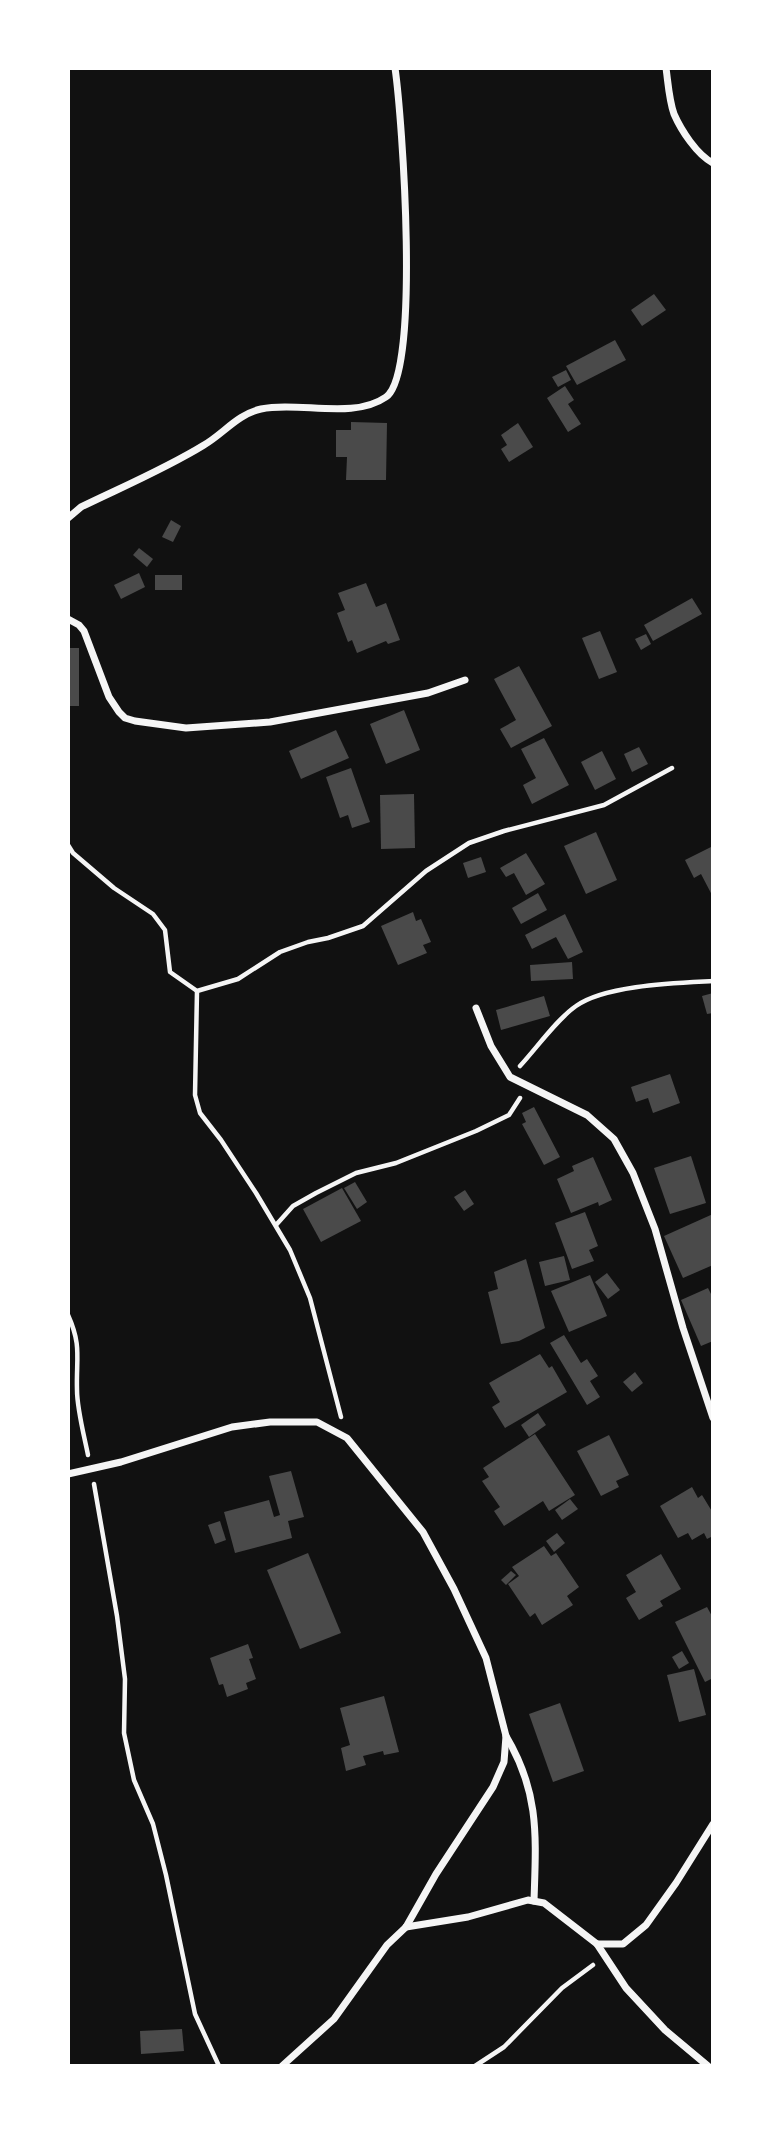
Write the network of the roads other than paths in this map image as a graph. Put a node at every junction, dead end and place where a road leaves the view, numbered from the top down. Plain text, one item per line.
1 (395, 68) edge
2 (666, 68) edge
3 (713, 163) edge
4 (68, 518) edge
5 (68, 619) edge
6 (465, 680) dead end
7 (476, 1008) dead end
8 (713, 1418) edge
9 (68, 1474) edge
10 (506, 1737) junction
11 (713, 1824) edge
12 (534, 1900) junction
13 (405, 1927) junction
14 (597, 1944) junction
15 (282, 2066) edge
16 (708, 2066) edge

1 - 4 street
2 - 3 street
5 - 6 street
7 - 8 street
9 - 10 street
10 - 12 street
10 - 13 street
11 - 14 street
12 - 13 street
12 - 14 street
13 - 15 street
14 - 16 street

